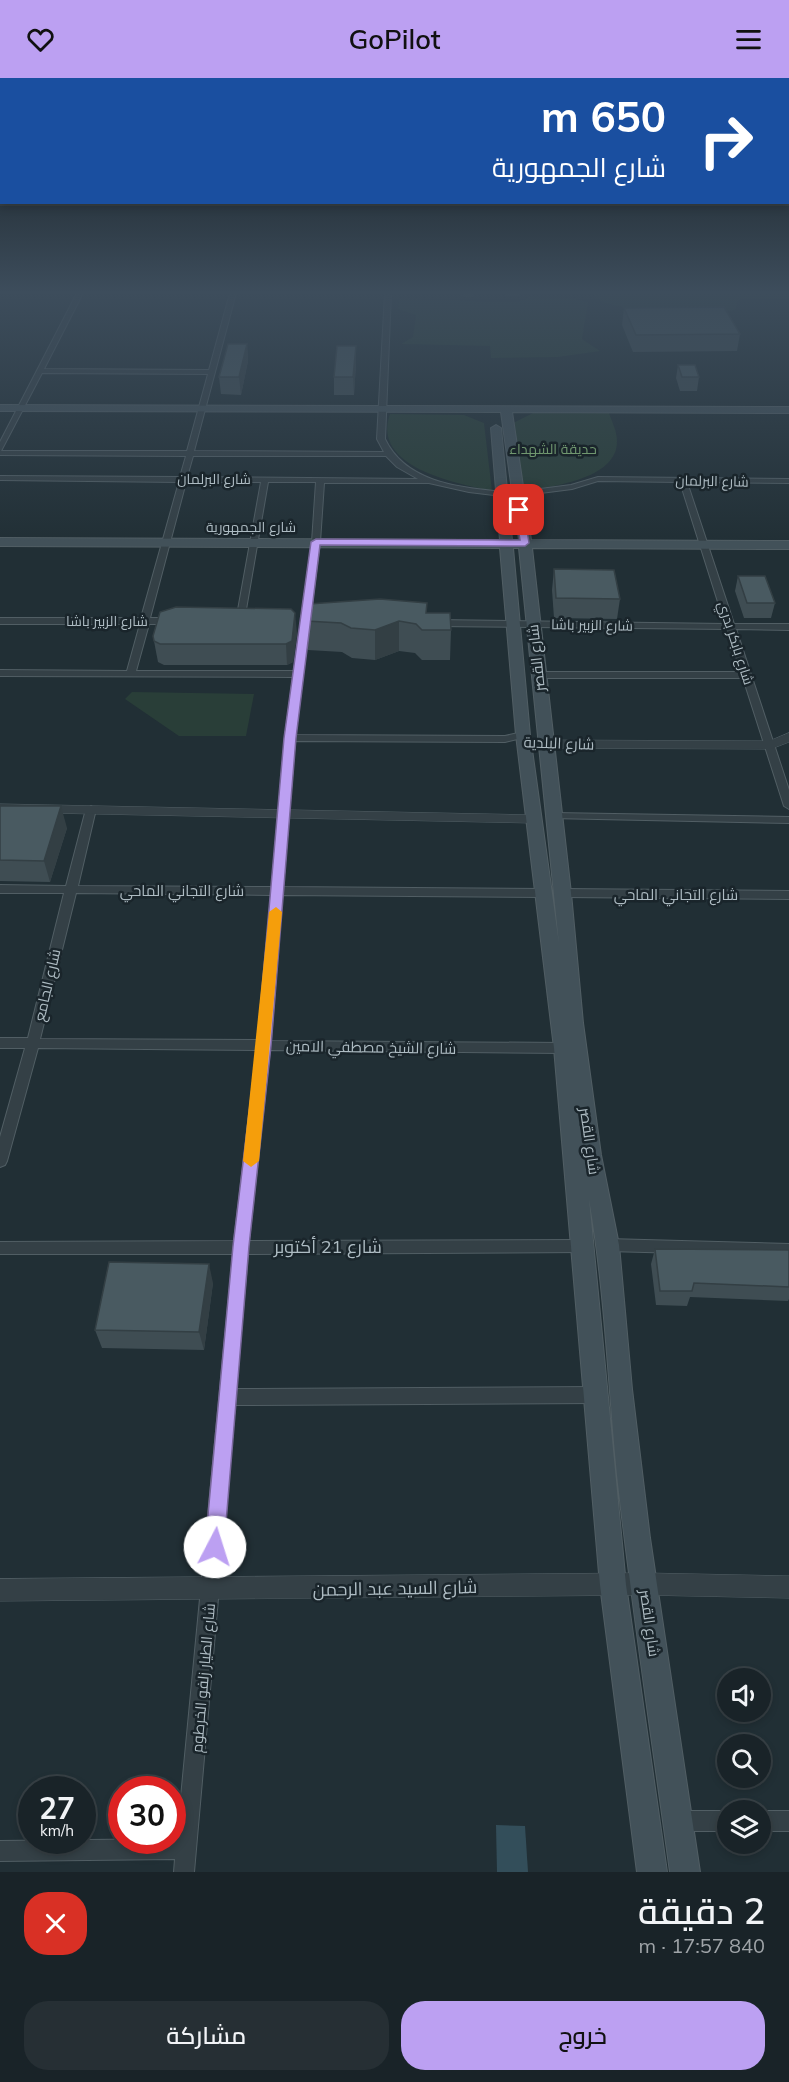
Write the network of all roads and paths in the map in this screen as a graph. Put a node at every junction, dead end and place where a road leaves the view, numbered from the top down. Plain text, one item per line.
1 (38, 377) edge
2 (210, 377) edge
3 (384, 377) edge
4 (0, 408) edge
5 (22, 408) junction
6 (501, 408) junction
7 (202, 409) junction
8 (382, 409) junction
9 (789, 410) edge
10 (0, 451) edge
11 (189, 454) junction
12 (388, 454) junction
13 (0, 478) edge
14 (183, 479) junction
15 (265, 480) junction
16 (320, 480) junction
17 (428, 481) junction
18 (683, 481) junction
19 (789, 481) edge
20 (510, 494) junction
21 (0, 542) edge
22 (165, 542) junction
23 (254, 542) junction
24 (316, 542) junction
25 (507, 543) junction
26 (525, 543) junction
27 (704, 544) junction
28 (789, 545) edge
29 (0, 621) edge
30 (147, 621) junction
31 (182, 621) edge
32 (229, 621) edge
33 (240, 621) junction
34 (251, 621) edge
35 (293, 622) edge
36 (304, 622) junction
37 (315, 623) edge
38 (420, 623) edge
39 (513, 624) junction
40 (533, 624) junction
41 (731, 627) junction
42 (789, 627) edge
43 (0, 673) edge
44 (131, 673) junction
45 (297, 674) junction
46 (538, 675) junction
47 (746, 675) junction
48 (290, 738) junction
49 (523, 740) junction
50 (545, 740) junction
51 (780, 741) edge
52 (789, 806) edge
53 (0, 808) edge
54 (92, 809) junction
55 (284, 813) junction
56 (554, 816) junction
57 (534, 819) junction
58 (789, 820) edge
59 (0, 889) edge
60 (70, 890) junction
61 (278, 891) junction
62 (553, 893) junction
63 (789, 895) edge
64 (0, 1043) edge
65 (33, 1043) junction
66 (264, 1046) junction
67 (563, 1048) junction
68 (0, 1161) edge
69 (241, 1246) junction
70 (596, 1246) junction
71 (0, 1248) edge
72 (789, 1250) edge
73 (597, 1395) junction
74 (228, 1397) junction
75 (644, 1584) junction
76 (613, 1585) junction
77 (789, 1587) edge
78 (211, 1589) junction
79 (0, 1590) edge
80 (678, 1821) junction
81 (717, 1821) edge
82 (771, 1821) edge
83 (789, 1821) edge
84 (186, 1849) edge
85 (108, 1850) edge
86 (0, 1851) edge
87 (186, 1854) edge
88 (184, 1872) edge
89 (652, 1872) edge
90 (684, 1872) edge

1 - 5 street
2 - 7 street
3 - 8 street
4 - 5 main road
5 - 7 main road
5 - 10 street
6 - 8 main road
6 - 9 main road
6 - 20 main road, شارع القصر
7 - 8 main road
7 - 11 street
8 - 12 street
10 - 11 street
11 - 12 street
11 - 14 street
12 - 17 street
13 - 14 street, شارع البرلمان
14 - 15 street, شارع البرلمان
14 - 22 street
15 - 16 street, شارع البرلمان
15 - 23 street
16 - 17 street, شارع البرلمان
16 - 24 street, شارع الطيار زلفو الخرطوم
17 - 20 street, شارع البرلمان
18 - 19 street, شارع البرلمان
18 - 20 street, شارع البرلمان
18 - 27 street, شارع بابكر بدري
20 - 25 main road, شارع القصر
20 - 26 main road, شارع القصر
21 - 22 main road, شارع الجمهورية
22 - 23 main road, شارع الجمهورية
22 - 30 street
23 - 24 main road, شارع الجمهورية
23 - 33 street
24 - 25 main road, شارع الجمهورية
24 - 36 street, شارع الطيار زلفو الخرطوم
25 - 26 main road, شارع الجمهورية
25 - 39 main road, شارع القصر
26 - 27 main road, شارع الجمهورية
26 - 40 main road, شارع القصر
27 - 28 main road, شارع الجمهورية
27 - 41 street, شارع بابكر بدري
29 - 30 street, شارع الزبير باشا
30 - 31 street, شارع الزبير باشا
30 - 44 street
32 - 33 street
33 - 34 street
35 - 36 street
36 - 37 street
36 - 45 street, شارع الطيار زلفو الخرطوم
38 - 39 street, شارع الزبير باشا
39 - 40 street, شارع الزبير باشا
39 - 49 main road, شارع القصر
40 - 41 street, شارع الزبير باشا
40 - 46 main road, شارع القصر
41 - 42 street, شارع الزبير باشا
41 - 47 street, شارع بابكر بدري
43 - 44 street
44 - 45 street
45 - 48 street, شارع الطيار زلفو الخرطوم
46 - 47 street
46 - 50 main road, شارع القصر
47 - 51 street, شارع بابكر بدري
48 - 49 street, شارع البلدية
48 - 55 street, شارع الطيار زلفو الخرطوم
49 - 50 street, شارع البلدية
49 - 57 main road, شارع القصر
50 - 51 street, شارع البلدية
50 - 56 main road, شارع القصر
51 - 52 street, شارع بابكر بدري
53 - 54 street
54 - 55 street
54 - 60 street, شارع الجامع
55 - 57 street
55 - 61 street, شارع الطيار زلفو الخرطوم
56 - 58 street
56 - 62 main road, شارع القصر
57 - 62 main road, شارع القصر
59 - 60 street, شارع التجاني الماحي
60 - 61 street, شارع التجاني الماحي
60 - 65 street, شارع الجامع
61 - 62 street, شارع التجاني الماحي
61 - 66 street, شارع الطيار زلفو الخرطوم
62 - 63 street, شارع التجاني الماحي
62 - 67 main road, شارع القصر
62 - 70 main road, شارع القصر
64 - 65 street, شارع الشيخ مصطفي الامين
65 - 66 street, شارع الشيخ مصطفي الامين
65 - 68 street, شارع الجامع
66 - 67 street, شارع الشيخ مصطفي الامين
66 - 69 street, شارع الطيار زلفو الخرطوم
67 - 70 main road, شارع القصر
69 - 70 street, شارع 21 أكتوبر
69 - 71 street, شارع 21 أكتوبر
69 - 74 street, شارع الطيار زلفو الخرطوم
70 - 72 street, شارع 21 أكتوبر
70 - 73 main road, شارع القصر
70 - 75 main road, شارع القصر
73 - 74 street
73 - 76 main road, شارع القصر
74 - 78 street, شارع الطيار زلفو الخرطوم
75 - 76 street, شارع السيد عبد الرحمن
75 - 77 street, شارع السيد عبد الرحمن
75 - 80 main road, شارع القصر
76 - 78 street, شارع السيد عبد الرحمن
76 - 89 main road, شارع القصر
78 - 79 street, شارع السيد عبد الرحمن
78 - 84 street, شارع الطيار زلفو الخرطوم
80 - 81 street
80 - 90 main road, شارع القصر
82 - 83 street
85 - 86 street
87 - 88 street, شارع الطيار زلفو الخرطوم

